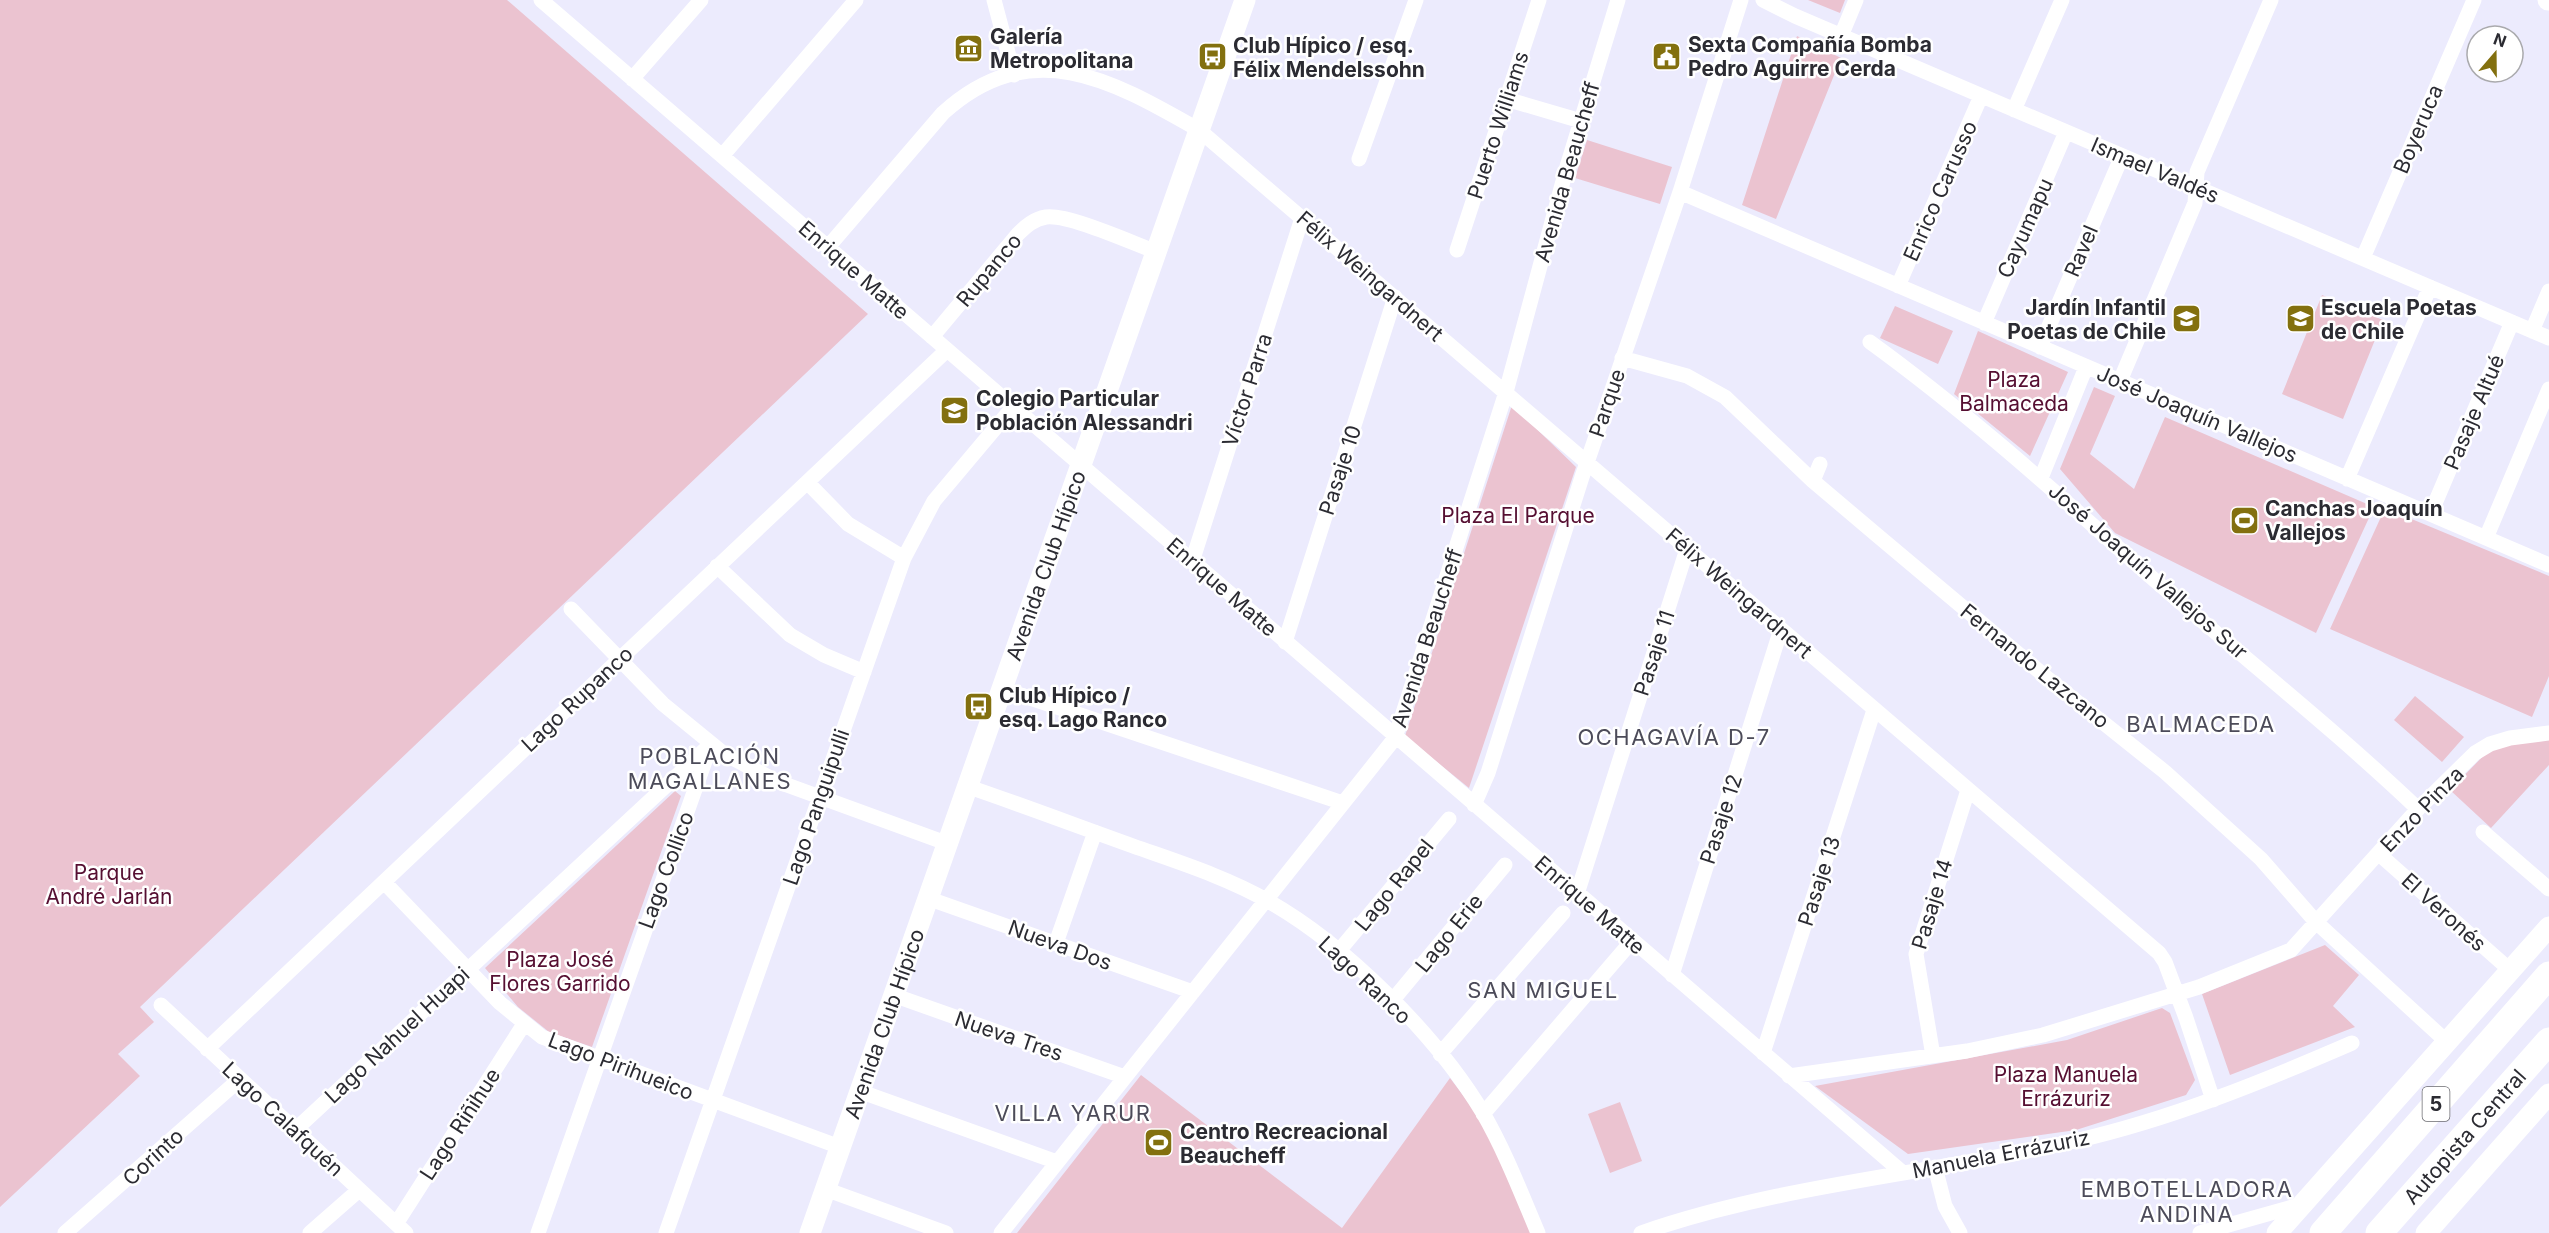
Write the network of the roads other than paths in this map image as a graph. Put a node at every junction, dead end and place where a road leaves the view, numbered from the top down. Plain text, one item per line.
1 (701, 0) edge
2 (856, 0) edge
3 (994, 0) edge
4 (1245, 0) edge
5 (1416, 0) edge
6 (1539, 0) edge
7 (1618, 0) edge
8 (1741, 0) edge
9 (1763, 0) edge
10 (1856, 0) edge
11 (2062, 0) edge
12 (2271, 0) edge
13 (2474, 0) edge
14 (544, 1) edge
15 (1841, 36) junction
16 (1014, 75) junction
17 (632, 79) junction
18 (1981, 96) junction
19 (1506, 99) junction
20 (2014, 110) junction
21 (1581, 121) junction
22 (1200, 130) junction
23 (2067, 132) junction
24 (722, 156) junction
25 (2122, 156) junction
26 (1359, 159) dead end
27 (2196, 187) junction
28 (1680, 192) junction
29 (1302, 218) junction
30 (828, 248) junction
31 (1457, 250) dead end
32 (1157, 252) junction
33 (2362, 258) junction
34 (1898, 286) junction
35 (2430, 287) junction
36 (2549, 291) edge
37 (1395, 297) junction
38 (2512, 322) junction
39 (1983, 323) junction
40 (2532, 331) junction
41 (932, 337) junction
42 (2549, 338) edge
43 (1870, 342) dead end
44 (2040, 347) junction
45 (947, 350) junction
46 (1622, 358) junction
47 (2086, 367) junction
48 (2120, 381) junction
49 (2549, 389) edge
50 (1506, 392) junction
51 (1012, 407) junction
52 (1587, 462) junction
53 (1820, 464) dead end
54 (1082, 466) junction
55 (2041, 478) junction
56 (2347, 479) junction
57 (1814, 481) junction
58 (807, 482) junction
59 (2436, 501) dead end
60 (2486, 538) junction
61 (1687, 549) junction
62 (904, 558) junction
63 (1192, 562) junction
64 (2549, 565) edge
65 (717, 566) junction
66 (571, 609) dead end
67 (1781, 629) junction
68 (1285, 642) junction
69 (618, 659) junction
70 (864, 672) junction
71 (1000, 688) junction
72 (1875, 710) junction
73 (2549, 733) edge
74 (1395, 738) junction
75 (711, 744) junction
76 (966, 786) junction
77 (1968, 790) junction
78 (820, 797) junction
79 (1343, 802) junction
80 (1474, 805) junction
81 (2418, 809) junction
82 (1449, 819) dead end
83 (1095, 832) junction
84 (2483, 832) dead end
85 (946, 843) junction
86 (2379, 854) junction
87 (1505, 865) dead end
88 (384, 882) junction
89 (2549, 889) edge
90 (1577, 894) junction
91 (927, 898) junction
92 (1266, 900) junction
93 (1563, 913) dead end
94 (2316, 922) junction
95 (2549, 927) edge
96 (1632, 941) junction
97 (1056, 943) junction
98 (1338, 952) junction
99 (468, 969) junction
100 (2510, 970) junction
101 (1672, 975) junction
102 (2549, 975) edge
103 (1193, 992) junction
104 (2177, 993) junction
105 (893, 995) junction
106 (1392, 1001) junction
107 (161, 1005) dead end
108 (524, 1024) junction
109 (2446, 1041) junction
110 (2549, 1041) edge
111 (2352, 1043) dead end
112 (207, 1049) junction
113 (1763, 1053) junction
114 (1440, 1054) junction
115 (1933, 1056) junction
116 (598, 1060) junction
117 (1789, 1076) junction
118 (1125, 1077) junction
119 (240, 1079) junction
120 (859, 1092) junction
121 (2549, 1094) edge
122 (2214, 1100) junction
123 (713, 1101) junction
124 (1483, 1114) junction
125 (295, 1130) junction
126 (840, 1146) junction
127 (1058, 1162) junction
128 (1935, 1167) junction
129 (1904, 1173) junction
130 (825, 1189) junction
131 (359, 1190) junction
132 (2303, 1204) junction
133 (401, 1228) edge
134 (65, 1233) edge
135 (310, 1233) edge
136 (538, 1233) edge
137 (666, 1233) edge
138 (810, 1233) edge
139 (946, 1233) edge
140 (1001, 1233) edge
141 (1538, 1233) edge
142 (1641, 1233) edge
143 (1960, 1233) edge
144 (2200, 1233) edge
145 (2277, 1233) edge
146 (2323, 1233) edge
147 (2379, 1233) edge
148 (2426, 1233) edge

1 - 17 street
2 - 24 street
3 - 16 street
4 - 22 main road, Avenida Club Hípico
5 - 26 street
6 - 19 street, Puerto Williams
7 - 21 street, Avenida Beaucheff
8 - 28 street, Parque
9 - 15 street, Ismael Valdés
10 - 15 street
11 - 20 street
12 - 27 street
13 - 33 street, Boyeruca
14 - 17 street, Enrique Matte
15 - 18 street, Ismael Valdés
16 - 22 street, Félix Weingardnert
16 - 30 street, Félix Weingardnert
17 - 24 street, Enrique Matte
18 - 20 street, Ismael Valdés
18 - 34 street, Enrico Carusso
19 - 21 street
19 - 31 street, Puerto Williams
20 - 23 street, Ismael Valdés
21 - 50 street, Avenida Beaucheff
22 - 29 street, Félix Weingardnert
22 - 32 main road, Avenida Club Hípico
23 - 25 street, Ismael Valdés
23 - 39 street, Cayumapu
24 - 30 street, Enrique Matte
25 - 27 street, Ismael Valdés
25 - 44 street, Ravel
27 - 33 street, Ismael Valdés
27 - 48 street
28 - 34 street, José Joaquín Vallejos
28 - 46 street, Parque
29 - 37 street, Félix Weingardnert
29 - 63 street, Víctor Parra
30 - 41 street, Enrique Matte
32 - 41 street, Rupanco
32 - 54 main road, Avenida Club Hípico
33 - 35 street, Ismael Valdés
34 - 39 street, José Joaquín Vallejos
35 - 38 street, Ismael Valdés
35 - 56 street
36 - 40 street
37 - 50 street, Félix Weingardnert
37 - 68 street, Pasaje 10
38 - 40 street, Ismael Valdés
38 - 59 street, Pasaje Altué
39 - 44 street, José Joaquín Vallejos
40 - 42 street, Ismael Valdés
41 - 45 street, Enrique Matte
43 - 55 street, José Joaquín Vallejos Sur
44 - 47 street, José Joaquín Vallejos
45 - 51 street, Enrique Matte
45 - 58 street, Lago Rupanco
46 - 52 street, Parque
46 - 57 street, Fernando Lazcano
47 - 48 street, José Joaquín Vallejos
47 - 55 street
48 - 56 street, José Joaquín Vallejos
49 - 60 street
50 - 52 street, Félix Weingardnert
50 - 74 street, Avenida Beaucheff
51 - 54 street, Enrique Matte
51 - 62 street, Lago Panguipulli
52 - 61 street, Félix Weingardnert
52 - 80 street, Parque
53 - 57 street
54 - 63 street, Enrique Matte
54 - 71 main road, Avenida Club Hípico
55 - 81 street, José Joaquín Vallejos Sur
56 - 60 street, José Joaquín Vallejos
57 - 94 street, Fernando Lazcano
58 - 62 street
58 - 65 street, Lago Rupanco
60 - 64 street, José Joaquín Vallejos
61 - 67 street, Félix Weingardnert
61 - 90 street, Pasaje 11
62 - 70 street, Lago Panguipulli
63 - 68 street, Enrique Matte
65 - 69 street, Lago Rupanco
65 - 70 street
66 - 69 street
67 - 72 street, Félix Weingardnert
67 - 101 street, Pasaje 12
68 - 74 street, Enrique Matte
69 - 75 street
69 - 88 street, Lago Rupanco
70 - 78 street, Lago Panguipulli
71 - 76 main road, Avenida Club Hípico
71 - 79 street
72 - 77 street, Félix Weingardnert
72 - 113 street, Pasaje 13
73 - 81 street, Enzo Pinza
74 - 79 street, Avenida Beaucheff
74 - 80 street, Enrique Matte
75 - 78 street
75 - 99 street, Lago Nahuel Huapi
75 - 116 street, Lago Collico
76 - 83 street, Lago Ranco
76 - 85 main road, Avenida Club Hípico
77 - 104 street, Félix Weingardnert
77 - 115 street, Pasaje 14
78 - 85 street
78 - 123 street, Lago Panguipulli
79 - 92 street, Avenida Beaucheff
80 - 90 street, Enrique Matte
81 - 86 street, Enzo Pinza
82 - 98 street, Lago Rapel
83 - 92 street, Lago Ranco
83 - 97 street
84 - 89 street
85 - 91 main road, Avenida Club Hípico
86 - 94 street, Enzo Pinza
86 - 100 street, El Veronés
87 - 106 street, Lago Erie
88 - 99 street, Lago Pirihueico
88 - 112 street, Lago Rupanco
90 - 96 street, Enrique Matte
91 - 97 street, Nueva Dos
91 - 105 main road, Avenida Club Hípico
92 - 98 street, Lago Ranco
92 - 103 street, Avenida Beaucheff
93 - 114 street
94 - 104 street
94 - 109 street, Fernando Lazcano
95 - 100 main road
96 - 101 street, Enrique Matte
96 - 124 street
97 - 103 street, Nueva Dos
98 - 106 street, Lago Ranco
99 - 108 street, Lago Pirihueico
99 - 125 street, Lago Nahuel Huapi
100 - 109 main road
101 - 113 street, Enrique Matte
102 - 146 highway, Autopista Central / 5
103 - 118 street, Avenida Beaucheff
104 - 115 street
104 - 122 street, Félix Weingardnert
105 - 118 street, Nueva Tres
105 - 120 main road, Avenida Club Hípico
106 - 114 street, Lago Ranco
107 - 112 street, Lago Calafquén
108 - 116 street, Lago Pirihueico
108 - 133 street, Lago Riñihue
109 - 132 main road
110 - 147 highway, Autopista Central / 5
111 - 122 street, Manuela Errázuriz
112 - 119 street, Lago Calafquén
113 - 117 street, Enrique Matte
114 - 124 street, Lago Ranco
115 - 117 street
116 - 123 street, Lago Pirihueico
116 - 136 street, Lago Collico
117 - 129 street, Enrique Matte
118 - 127 street, Avenida Beaucheff
119 - 125 street, Lago Calafquén
119 - 134 street, Corinto
120 - 126 main road, Avenida Club Hípico
120 - 127 street
121 - 148 main road
122 - 128 street, Manuela Errázuriz
123 - 126 street, Lago Pirihueico
123 - 137 street, Lago Panguipulli
124 - 141 street, Lago Ranco
125 - 131 street, Lago Calafquén
126 - 130 main road, Avenida Club Hípico
127 - 140 street, Avenida Beaucheff
128 - 129 street, Manuela Errázuriz
128 - 143 street
129 - 142 street, Manuela Errázuriz
130 - 138 main road, Avenida Club Hípico
130 - 139 street
131 - 133 street, Lago Calafquén
131 - 135 street
132 - 144 street
132 - 145 main road

